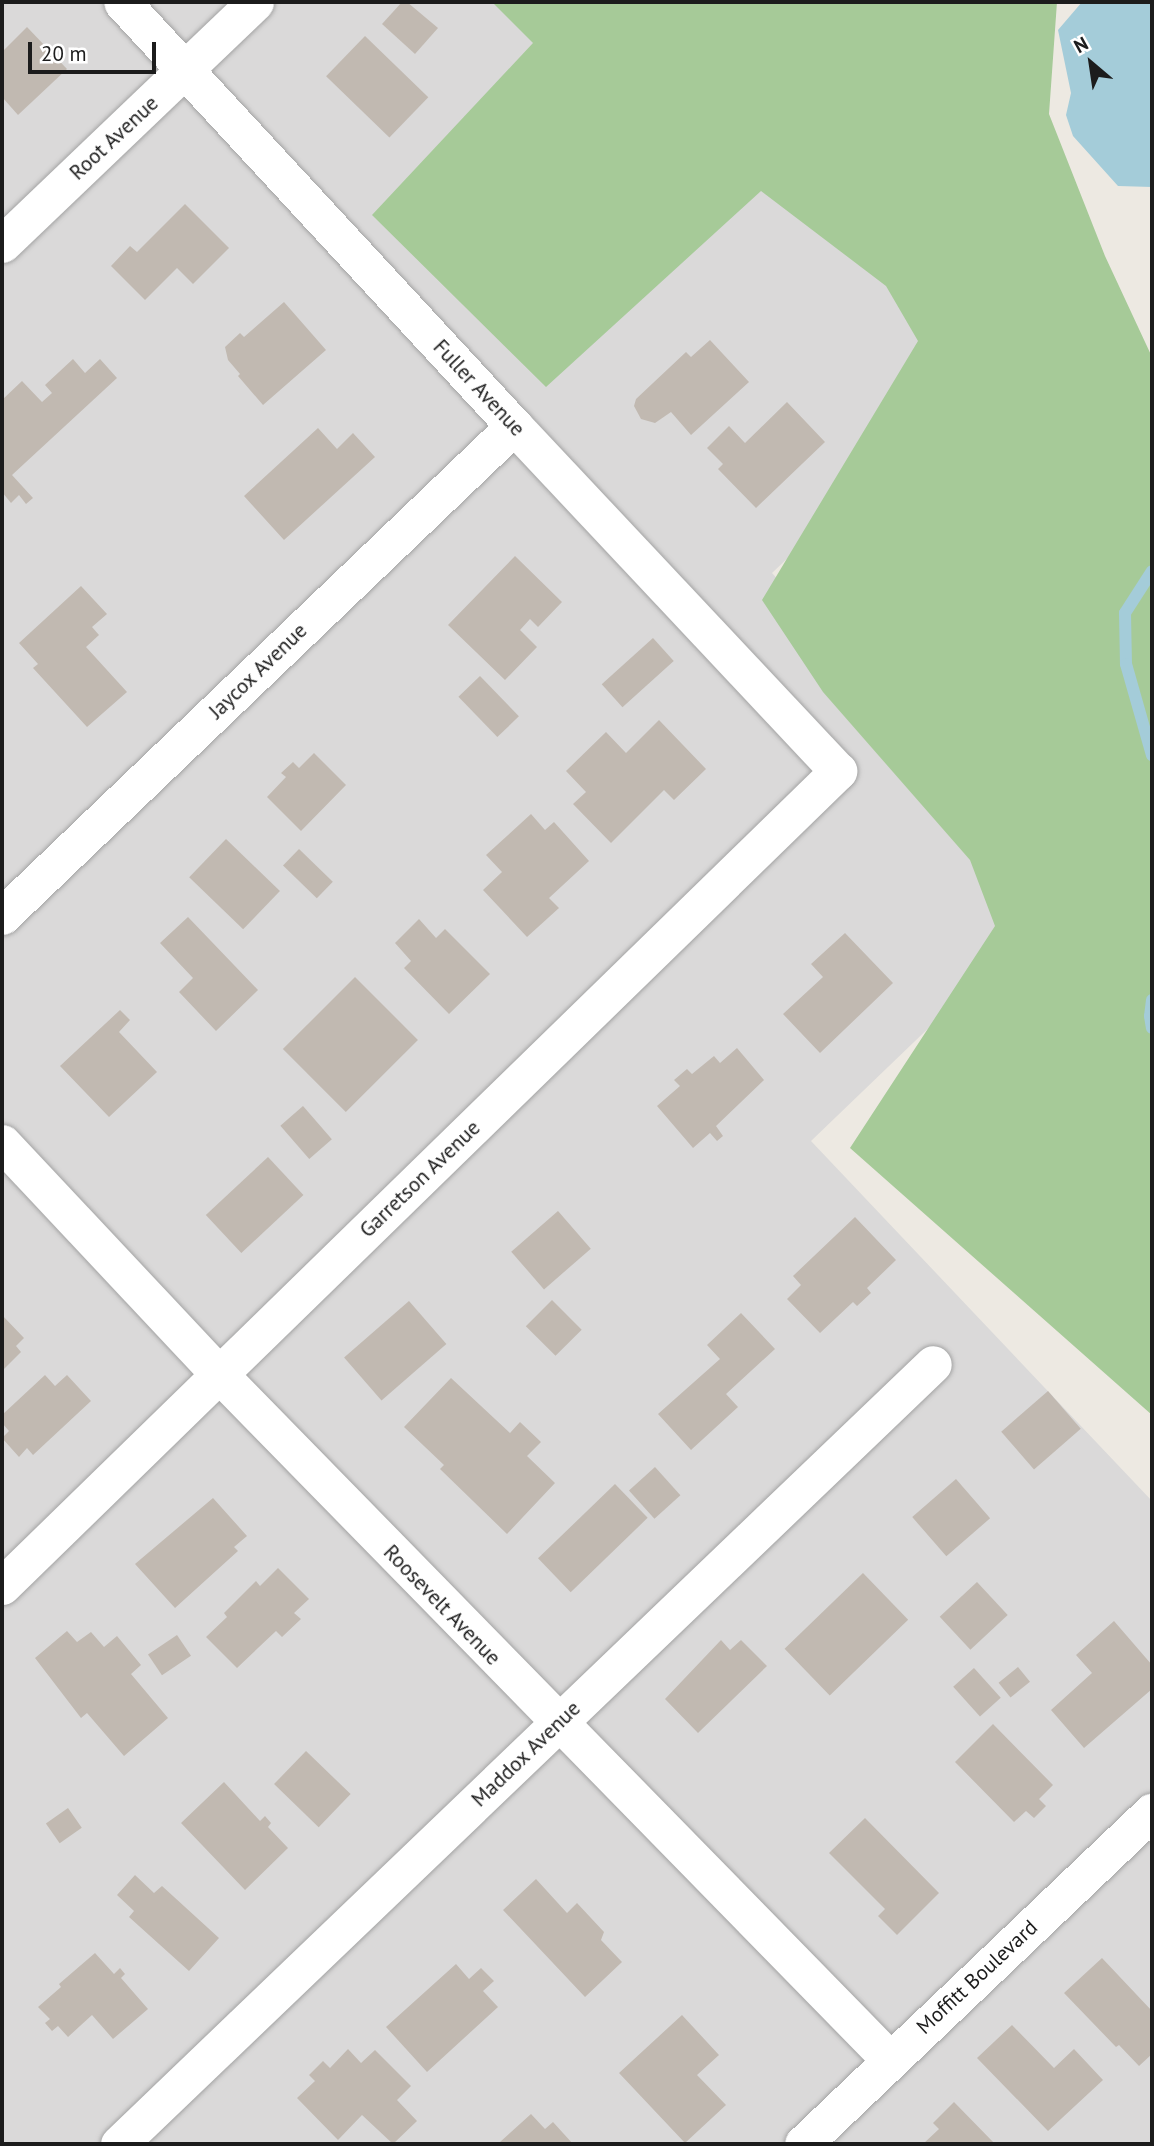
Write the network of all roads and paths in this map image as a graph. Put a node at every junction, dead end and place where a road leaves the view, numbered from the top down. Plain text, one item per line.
1 (122, 2) edge
2 (255, 2) edge
3 (187, 69) junction
4 (2, 244) edge
5 (514, 426) junction
6 (838, 771) joint
7 (2, 916) edge
8 (2, 1143) edge
9 (933, 1364) dead end
10 (220, 1376) junction
11 (2, 1586) edge
12 (558, 1723) junction
13 (1152, 1812) edge
14 (890, 2060) junction
15 (119, 2144) edge
16 (803, 2144) edge

1 - 3 street, Fuller Avenue
2 - 3 street, Root Avenue
3 - 4 street, Root Avenue
3 - 5 street, Fuller Avenue
5 - 6 street, Fuller Avenue
5 - 7 street, Jaycox Avenue
6 - 10 street, Garretson Avenue
8 - 10 street, Roosevelt Avenue
9 - 12 street, Maddox Avenue
10 - 11 street, Garretson Avenue
10 - 12 street, Roosevelt Avenue
12 - 14 street, Roosevelt Avenue
12 - 15 street, Maddox Avenue
13 - 14 street, Moffitt Boulevard
14 - 16 street, Moffitt Boulevard

